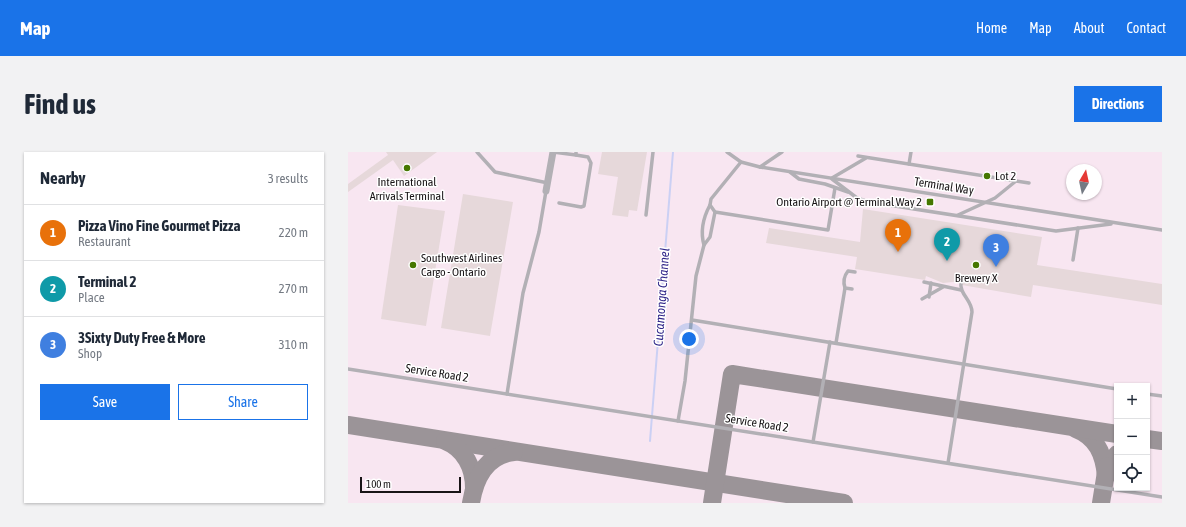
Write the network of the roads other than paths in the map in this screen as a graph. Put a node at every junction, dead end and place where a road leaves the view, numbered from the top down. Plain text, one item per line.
1 (478, 152) edge
2 (553, 152) edge
3 (653, 152) edge
4 (727, 152) edge
5 (782, 152) edge
6 (911, 152) edge
7 (576, 154) edge
8 (858, 156) dead end
9 (869, 158) junction
10 (741, 162) junction
11 (909, 164) junction
12 (760, 167) junction
13 (790, 172) junction
14 (831, 178) junction
15 (1016, 181) junction
16 (1029, 183) dead end
17 (547, 187) junction
18 (835, 188) junction
19 (851, 193) junction
20 (986, 202) junction
21 (559, 203) dead end
22 (710, 205) junction
23 (715, 212) junction
24 (954, 215) junction
25 (646, 216) dead end
26 (1118, 223) junction
27 (1078, 228) junction
28 (1162, 230) edge
29 (704, 245) junction
30 (1073, 260) dead end
31 (855, 272) dead end
32 (924, 282) dead end
33 (961, 282) dead end
34 (931, 283) junction
35 (944, 287) junction
36 (845, 288) junction
37 (852, 289) dead end
38 (961, 290) junction
39 (929, 297) junction
40 (922, 299) dead end
41 (692, 320) junction
42 (830, 342) junction
43 (836, 343) junction
44 (964, 364) junction
45 (348, 369) edge
46 (1114, 389) edge
47 (508, 394) junction
48 (1150, 394) edge
49 (1162, 396) edge
50 (678, 421) junction
51 (813, 442) junction
52 (948, 464) junction
53 (1162, 497) edge

1 - 17 lane
2 - 7 lane
2 - 17 street
3 - 25 lane
4 - 10 lane, Terminal Way
5 - 12 lane
6 - 11 lane
7 - 21 lane
8 - 9 lane
9 - 11 lane
9 - 14 lane
10 - 12 lane, Terminal Way
10 - 22 lane
11 - 15 lane
12 - 13 lane, Terminal Way
13 - 14 lane, Terminal Way
13 - 18 lane
14 - 19 lane
14 - 20 lane, Terminal Way
15 - 16 lane
15 - 20 lane
17 - 47 lane
18 - 19 lane
18 - 23 lane
19 - 24 lane
20 - 24 lane
20 - 26 lane, Terminal Way
22 - 23 lane
22 - 29 lane
23 - 29 lane
24 - 27 lane
26 - 27 lane
26 - 28 lane, Terminal Way
27 - 30 lane
29 - 41 lane
31 - 36 lane
32 - 34 lane
33 - 38 lane
34 - 35 lane
34 - 39 lane
35 - 38 lane
35 - 39 lane
36 - 37 lane
36 - 43 lane
38 - 44 lane
39 - 40 lane
41 - 42 lane
41 - 50 lane
42 - 43 lane
42 - 51 lane
43 - 44 lane
44 - 46 lane
44 - 52 lane
45 - 47 lane, Service Road 2
47 - 50 lane, Service Road 2
48 - 49 lane
50 - 51 lane, Service Road 2
51 - 52 lane, Service Road 2
52 - 53 lane, Service Road 2

